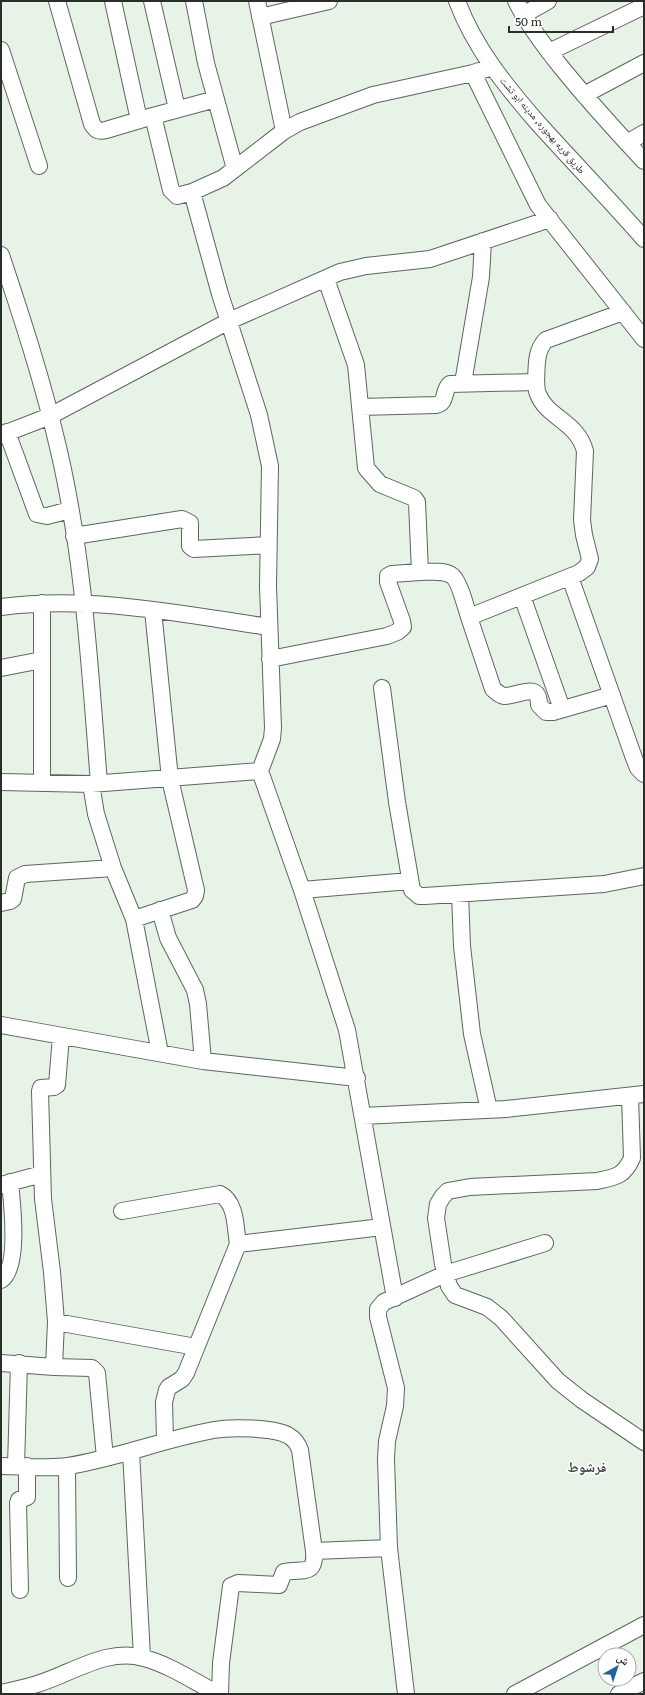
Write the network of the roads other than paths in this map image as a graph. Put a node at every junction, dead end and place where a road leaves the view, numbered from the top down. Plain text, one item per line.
1 (57, 1) edge
2 (113, 1) edge
3 (152, 1) edge
4 (194, 1) edge
5 (257, 1) edge
6 (329, 1) edge
7 (457, 1) edge
8 (548, 1) edge
9 (644, 6) edge
10 (519, 8) edge
11 (260, 17) junction
12 (1, 50) edge
13 (549, 52) junction
14 (644, 63) edge
15 (492, 67) junction
16 (473, 73) junction
17 (584, 95) junction
18 (216, 99) junction
19 (177, 109) junction
20 (146, 118) junction
21 (284, 131) junction
22 (644, 133) edge
23 (627, 143) junction
24 (644, 161) edge
25 (39, 166) dead end
26 (235, 169) junction
27 (192, 192) junction
28 (550, 219) junction
29 (644, 239) edge
30 (483, 241) junction
31 (1, 255) edge
32 (326, 279) junction
33 (623, 312) junction
34 (229, 321) junction
35 (644, 339) edge
36 (536, 382) junction
37 (463, 383) junction
38 (360, 407) junction
39 (50, 416) junction
40 (4, 434) edge
41 (70, 510) junction
42 (74, 536) junction
43 (268, 545) junction
44 (420, 572) junction
45 (570, 577) junction
46 (522, 596) junction
47 (83, 602) junction
48 (42, 603) junction
49 (1, 607) edge
50 (153, 610) junction
51 (469, 618) junction
52 (269, 627) junction
53 (42, 660) junction
54 (270, 660) junction
55 (1, 668) edge
56 (382, 688) dead end
57 (612, 695) junction
58 (562, 709) junction
59 (260, 771) junction
60 (644, 774) edge
61 (170, 779) junction
62 (1, 782) edge
63 (42, 783) junction
64 (95, 784) junction
65 (113, 868) junction
66 (644, 876) edge
67 (410, 881) junction
68 (302, 890) junction
69 (460, 894) junction
70 (1, 903) edge
71 (160, 910) junction
72 (134, 919) junction
73 (1, 1025) edge
74 (61, 1036) junction
75 (160, 1053) junction
76 (203, 1061) junction
77 (357, 1078) junction
78 (637, 1095) edge
79 (489, 1110) junction
80 (363, 1116) junction
81 (42, 1174) junction
82 (6, 1184) edge
83 (122, 1211) dead end
84 (382, 1227) junction
85 (546, 1243) dead end
86 (238, 1244) junction
87 (445, 1274) junction
88 (1, 1280) edge
89 (395, 1298) junction
90 (56, 1322) junction
91 (196, 1347) junction
92 (1, 1363) edge
93 (19, 1363) junction
94 (54, 1367) junction
95 (165, 1441) junction
96 (644, 1442) edge
97 (132, 1451) junction
98 (105, 1458) junction
99 (15, 1466) edge
100 (66, 1466) junction
101 (389, 1548) junction
102 (314, 1551) junction
103 (68, 1578) dead end
104 (20, 1590) dead end
105 (644, 1625) edge
106 (142, 1657) junction
107 (644, 1681) edge
108 (1, 1693) edge
109 (219, 1694) edge
110 (406, 1694) edge
111 (515, 1694) edge
112 (620, 1694) edge

1 - 20 street
2 - 20 street
3 - 19 street
4 - 18 street
5 - 11 street
6 - 11 street
7 - 15 street, طريق قريه بهجوره, مدينه ابو تشت
8 - 10 street
9 - 13 street
10 - 13 street
11 - 21 street
12 - 25 street
13 - 17 street
14 - 17 street
15 - 16 street
15 - 29 street, طريق قريه بهجوره, مدينه ابو تشت
16 - 21 street
16 - 28 street
17 - 23 street
18 - 19 street
18 - 26 street
19 - 20 street
20 - 27 street
21 - 26 street
22 - 23 street
23 - 24 street
26 - 27 street
27 - 34 street
28 - 30 street
28 - 33 street
30 - 32 street
30 - 37 street
31 - 39 street
32 - 34 street
32 - 38 street
33 - 35 street
33 - 36 street
34 - 39 street
34 - 43 street
36 - 37 street
36 - 45 street
37 - 38 street
38 - 44 street
39 - 40 street
39 - 41 street
40 - 41 street
41 - 42 street
42 - 43 street
42 - 47 street
43 - 52 street
44 - 51 street
44 - 54 street
45 - 46 street
45 - 57 street
46 - 51 street
46 - 58 street
47 - 48 street
47 - 50 street
47 - 64 street
48 - 49 street
48 - 53 street
50 - 52 street
50 - 61 street
51 - 58 street
52 - 54 street
53 - 55 street
53 - 63 street
54 - 59 street
56 - 67 street
57 - 58 street
57 - 60 street
59 - 61 street
59 - 68 street
61 - 64 street
61 - 71 street
62 - 63 street
63 - 64 street
64 - 65 street
65 - 70 street
65 - 72 street
66 - 69 street
67 - 68 street
67 - 69 street
68 - 77 street
69 - 79 street
71 - 72 street
71 - 76 street
72 - 75 street
73 - 74 street
74 - 75 street
74 - 81 street
75 - 76 street
76 - 77 street
77 - 80 street
78 - 79 street
78 - 87 street
79 - 80 street
80 - 84 street
81 - 82 street
81 - 90 street
82 - 88 street
83 - 86 street
84 - 86 street
84 - 89 street
85 - 87 street
86 - 91 street
87 - 89 street
87 - 96 street
89 - 101 street
90 - 91 street
90 - 94 street
91 - 95 street
92 - 93 street
93 - 94 street
93 - 99 street
94 - 98 street
95 - 97 street
95 - 102 street
97 - 98 street
97 - 106 street
98 - 100 street
99 - 100 street
99 - 104 street
100 - 103 street
101 - 102 street
101 - 110 street
102 - 109 street
105 - 111 street
106 - 108 street
106 - 109 street
107 - 112 street

